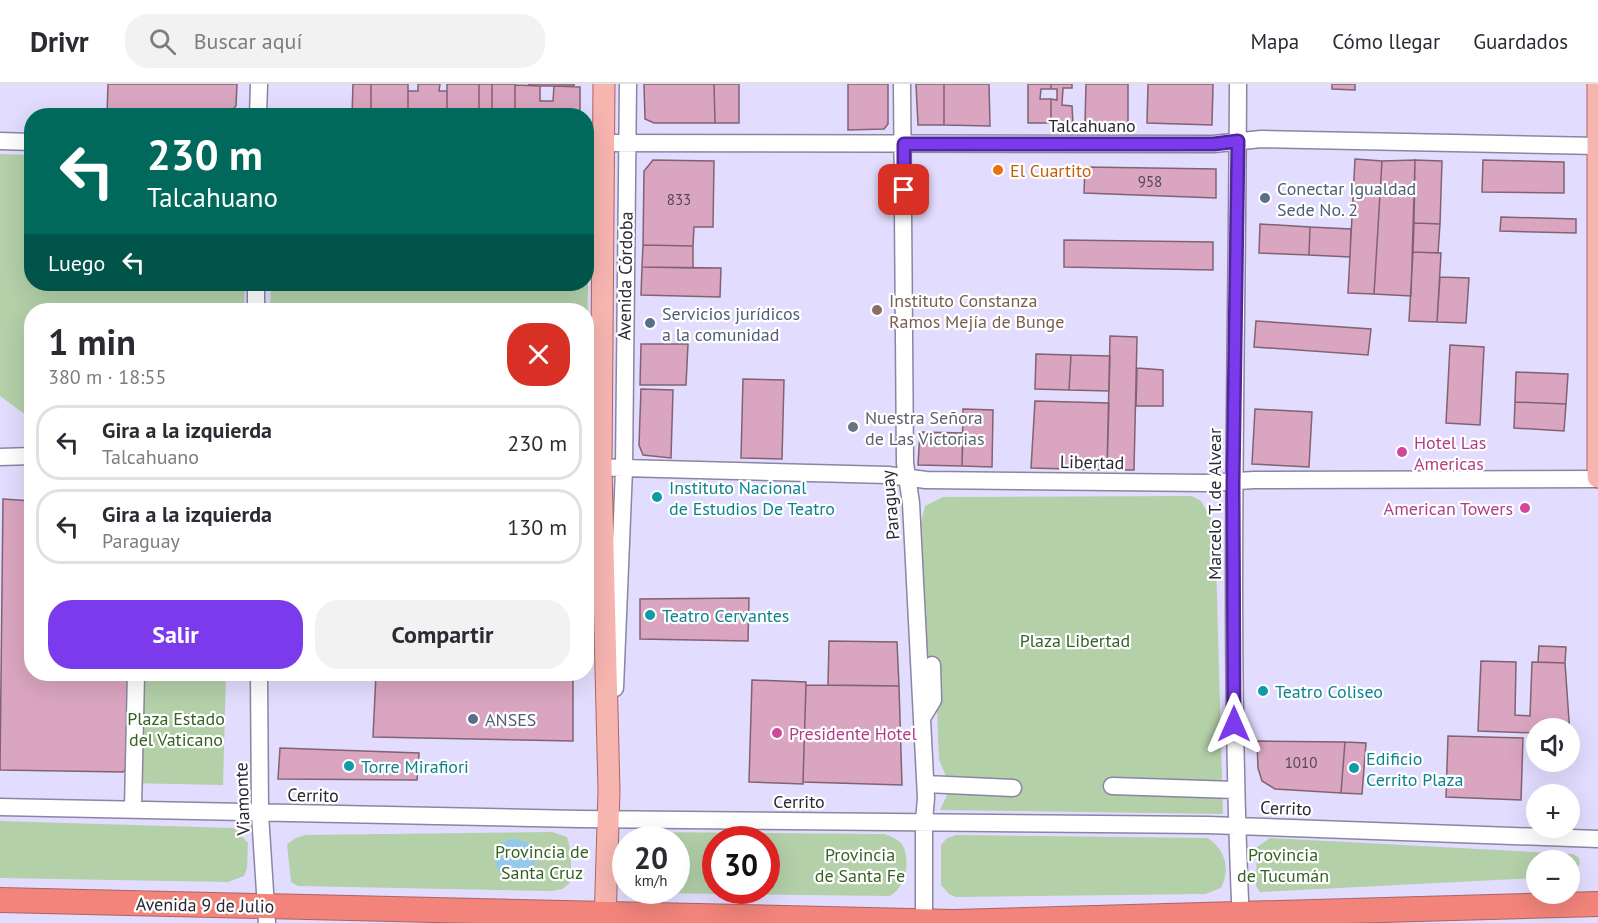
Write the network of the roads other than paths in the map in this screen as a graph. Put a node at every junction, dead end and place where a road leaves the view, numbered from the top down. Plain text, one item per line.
1 (259, 84) edge
2 (604, 84) edge
3 (628, 84) edge
4 (902, 84) edge
5 (1238, 84) edge
6 (1598, 84) edge
7 (258, 108) edge
8 (0, 141) edge
9 (1238, 141) junction
10 (24, 142) edge
11 (627, 142) junction
12 (595, 143) edge
13 (904, 144) junction
14 (1597, 146) edge
15 (602, 441) junction
16 (24, 456) edge
17 (0, 457) edge
18 (594, 467) edge
19 (624, 469) junction
20 (908, 477) junction
21 (1598, 478) edge
22 (1233, 483) junction
23 (932, 666) dead end
24 (136, 681) edge
25 (260, 681) edge
26 (922, 718) junction
27 (926, 784) junction
28 (1112, 786) dead end
29 (1013, 788) dead end
30 (609, 790) junction
31 (1235, 790) junction
32 (0, 807) edge
33 (133, 808) junction
34 (260, 814) junction
35 (608, 820) junction
36 (924, 820) junction
37 (1236, 826) junction
38 (1598, 839) edge
39 (0, 900) edge
40 (1598, 904) edge
41 (267, 915) edge
42 (605, 918) edge
43 (1241, 919) edge
44 (924, 922) edge

1 - 7 street
2 - 12 main road, Avenida Córdoba
3 - 11 street, Avenida Córdoba
4 - 13 street, Paraguay
5 - 9 street, Marcelo T. de Alvear
6 - 14 main road
8 - 10 street
9 - 13 street, Talcahuano
9 - 14 street, Talcahuano
9 - 22 street, Marcelo T. de Alvear
11 - 12 street, Talcahuano
11 - 13 street, Talcahuano
11 - 19 street, Avenida Córdoba
12 - 15 main road, Avenida Córdoba
13 - 20 street, Paraguay
14 - 21 main road
15 - 18 main road, Avenida Córdoba
15 - 19 street
16 - 17 street
18 - 19 street, Libertad
18 - 30 main road, Avenida Córdoba
19 - 20 street, Libertad
19 - 30 street, Avenida Córdoba
20 - 22 street, Libertad
20 - 26 street, Paraguay
21 - 22 street, Libertad
22 - 31 street, Marcelo T. de Alvear
23 - 26 street
24 - 33 street
25 - 34 street, Viamonte
26 - 27 street, Paraguay
27 - 29 street
27 - 36 street, Paraguay
28 - 31 street
30 - 35 main road, Avenida Córdoba
31 - 37 street, Marcelo T. de Alvear
32 - 33 street, Cerrito
33 - 34 street, Cerrito
34 - 35 street, Cerrito
34 - 41 street, Viamonte
35 - 36 street, Cerrito
35 - 42 main road, Avenida Córdoba
36 - 37 street, Cerrito
36 - 44 street, Paraguay
37 - 38 street, Cerrito
37 - 43 street, Marcelo T. de Alvear
39 - 41 highway, Avenida 9 de Julio
40 - 43 highway, Avenida 9 de Julio
41 - 42 highway, Avenida 9 de Julio
42 - 44 highway, Avenida 9 de Julio
43 - 44 highway, Avenida 9 de Julio

